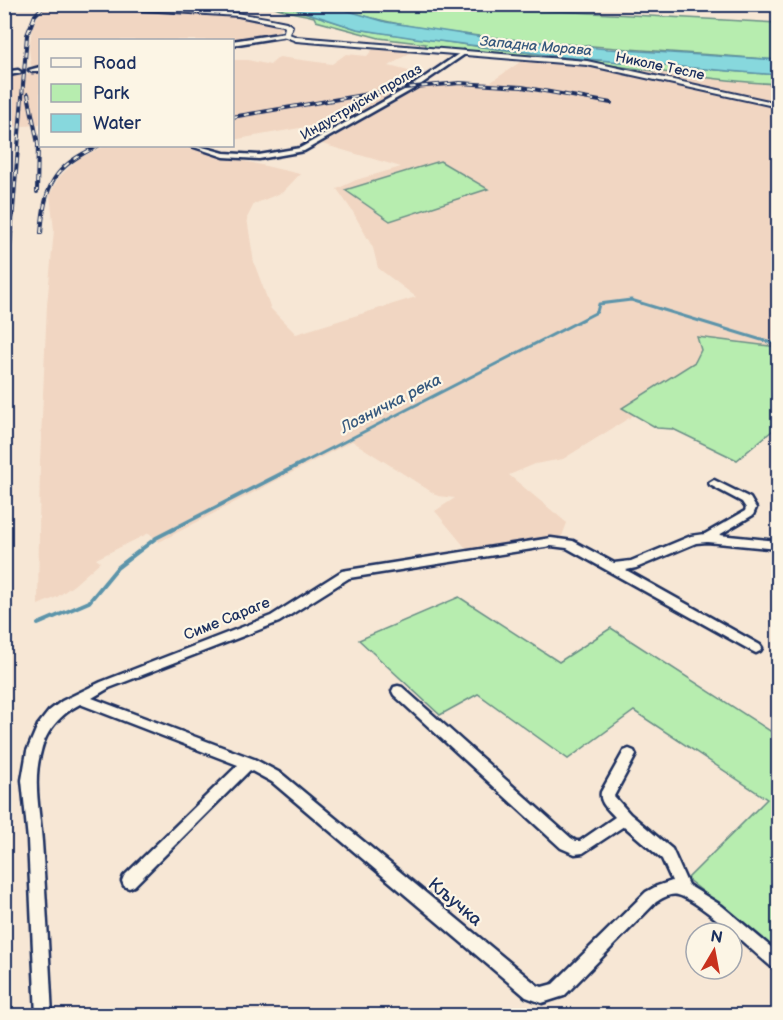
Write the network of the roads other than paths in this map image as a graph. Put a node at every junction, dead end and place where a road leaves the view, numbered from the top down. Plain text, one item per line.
1 (50, 4) edge
2 (285, 35) junction
3 (234, 43) edge
4 (463, 53) junction
5 (39, 69) edge
6 (32, 70) dead end
7 (18, 72) dead end
8 (4, 74) edge
9 (778, 105) edge
10 (198, 147) edge
11 (714, 483) dead end
12 (707, 538) junction
13 (778, 545) edge
14 (613, 567) junction
15 (756, 648) dead end
16 (398, 691) dead end
17 (79, 698) junction
18 (629, 755) dead end
19 (249, 763) junction
20 (625, 818) junction
21 (129, 881) dead end
22 (683, 889) junction
23 (778, 963) edge
24 (44, 1016) edge

1 - 2 street
2 - 3 street
2 - 4 street, Николе Тесле
4 - 9 street, Николе Тесле
4 - 10 street, Индустријски пролаз
5 - 6 street
7 - 8 street
11 - 12 street
12 - 13 street
12 - 14 street
14 - 15 street, Симе Сараге
14 - 17 street, Симе Сараге
16 - 20 street
17 - 19 street, Кључка
17 - 24 street, Симе Сараге
18 - 20 street
19 - 21 street
19 - 22 street, Кључка
20 - 22 street
22 - 23 street

